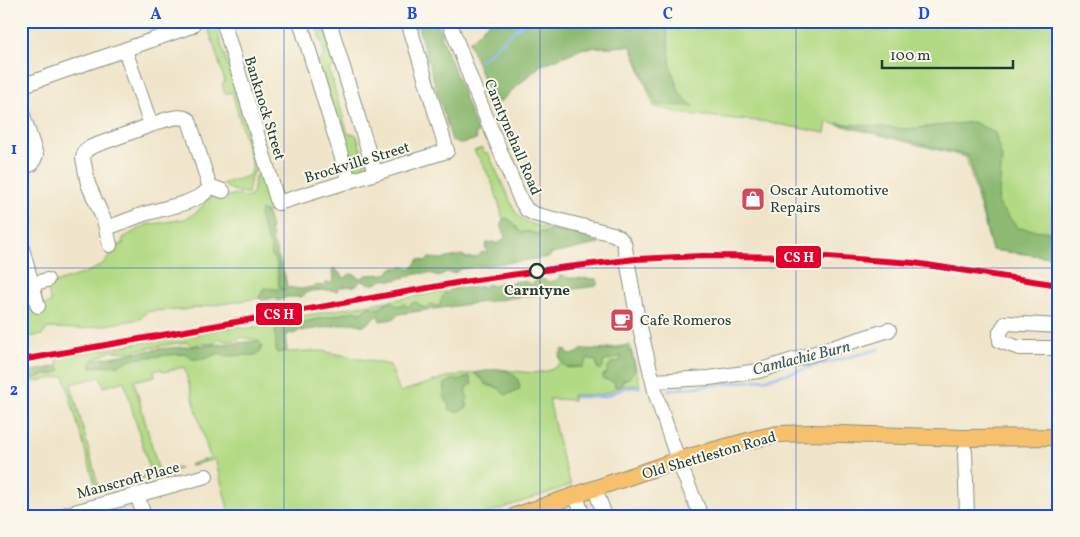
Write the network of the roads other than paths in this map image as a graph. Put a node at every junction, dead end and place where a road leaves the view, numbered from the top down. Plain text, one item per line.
1 (223, 21) edge
2 (300, 21) edge
3 (329, 21) edge
4 (408, 21) edge
5 (449, 21) edge
6 (192, 26) dead end
7 (125, 50) junction
8 (21, 86) edge
9 (21, 109) edge
10 (151, 125) junction
11 (21, 168) edge
12 (375, 173) junction
13 (349, 181) junction
14 (278, 204) joint
15 (107, 228) junction
16 (21, 245) edge
17 (110, 245) dead end
18 (47, 280) dead end
19 (32, 284) junction
20 (38, 306) dead end
21 (1059, 326) edge
22 (889, 330) dead end
23 (1059, 348) edge
24 (653, 381) junction
25 (1059, 437) edge
26 (965, 451) dead end
27 (678, 460) junction
28 (206, 476) dead end
29 (595, 489) junction
30 (137, 494) junction
31 (576, 496) junction
32 (60, 516) edge
33 (144, 516) edge
34 (515, 516) edge
35 (583, 516) edge
36 (604, 516) edge
37 (701, 516) edge
38 (967, 516) edge

1 - 14 street, Banknock Street
2 - 13 street
3 - 12 street
4 - 12 street, Brockville Street
5 - 24 street, Carntynehall Road
6 - 7 street
7 - 8 street
7 - 10 street
9 - 11 street
10 - 15 street
10 - 15 street
12 - 13 street, Brockville Street
13 - 14 street, Brockville Street
15 - 17 street
16 - 19 street
18 - 19 street
19 - 20 street
21 - 23 street
22 - 24 street
24 - 27 street, Carntynehall Road
25 - 27 main road, Old Shettleston Road
26 - 38 street
27 - 29 main road, Old Shettleston Road
27 - 37 street, Carntynehall Road
28 - 30 street, Manscroft Place
29 - 31 main road, Old Shettleston Road
29 - 36 street
30 - 32 street, Manscroft Place
30 - 33 street
31 - 34 main road, Old Shettleston Road
31 - 35 street

